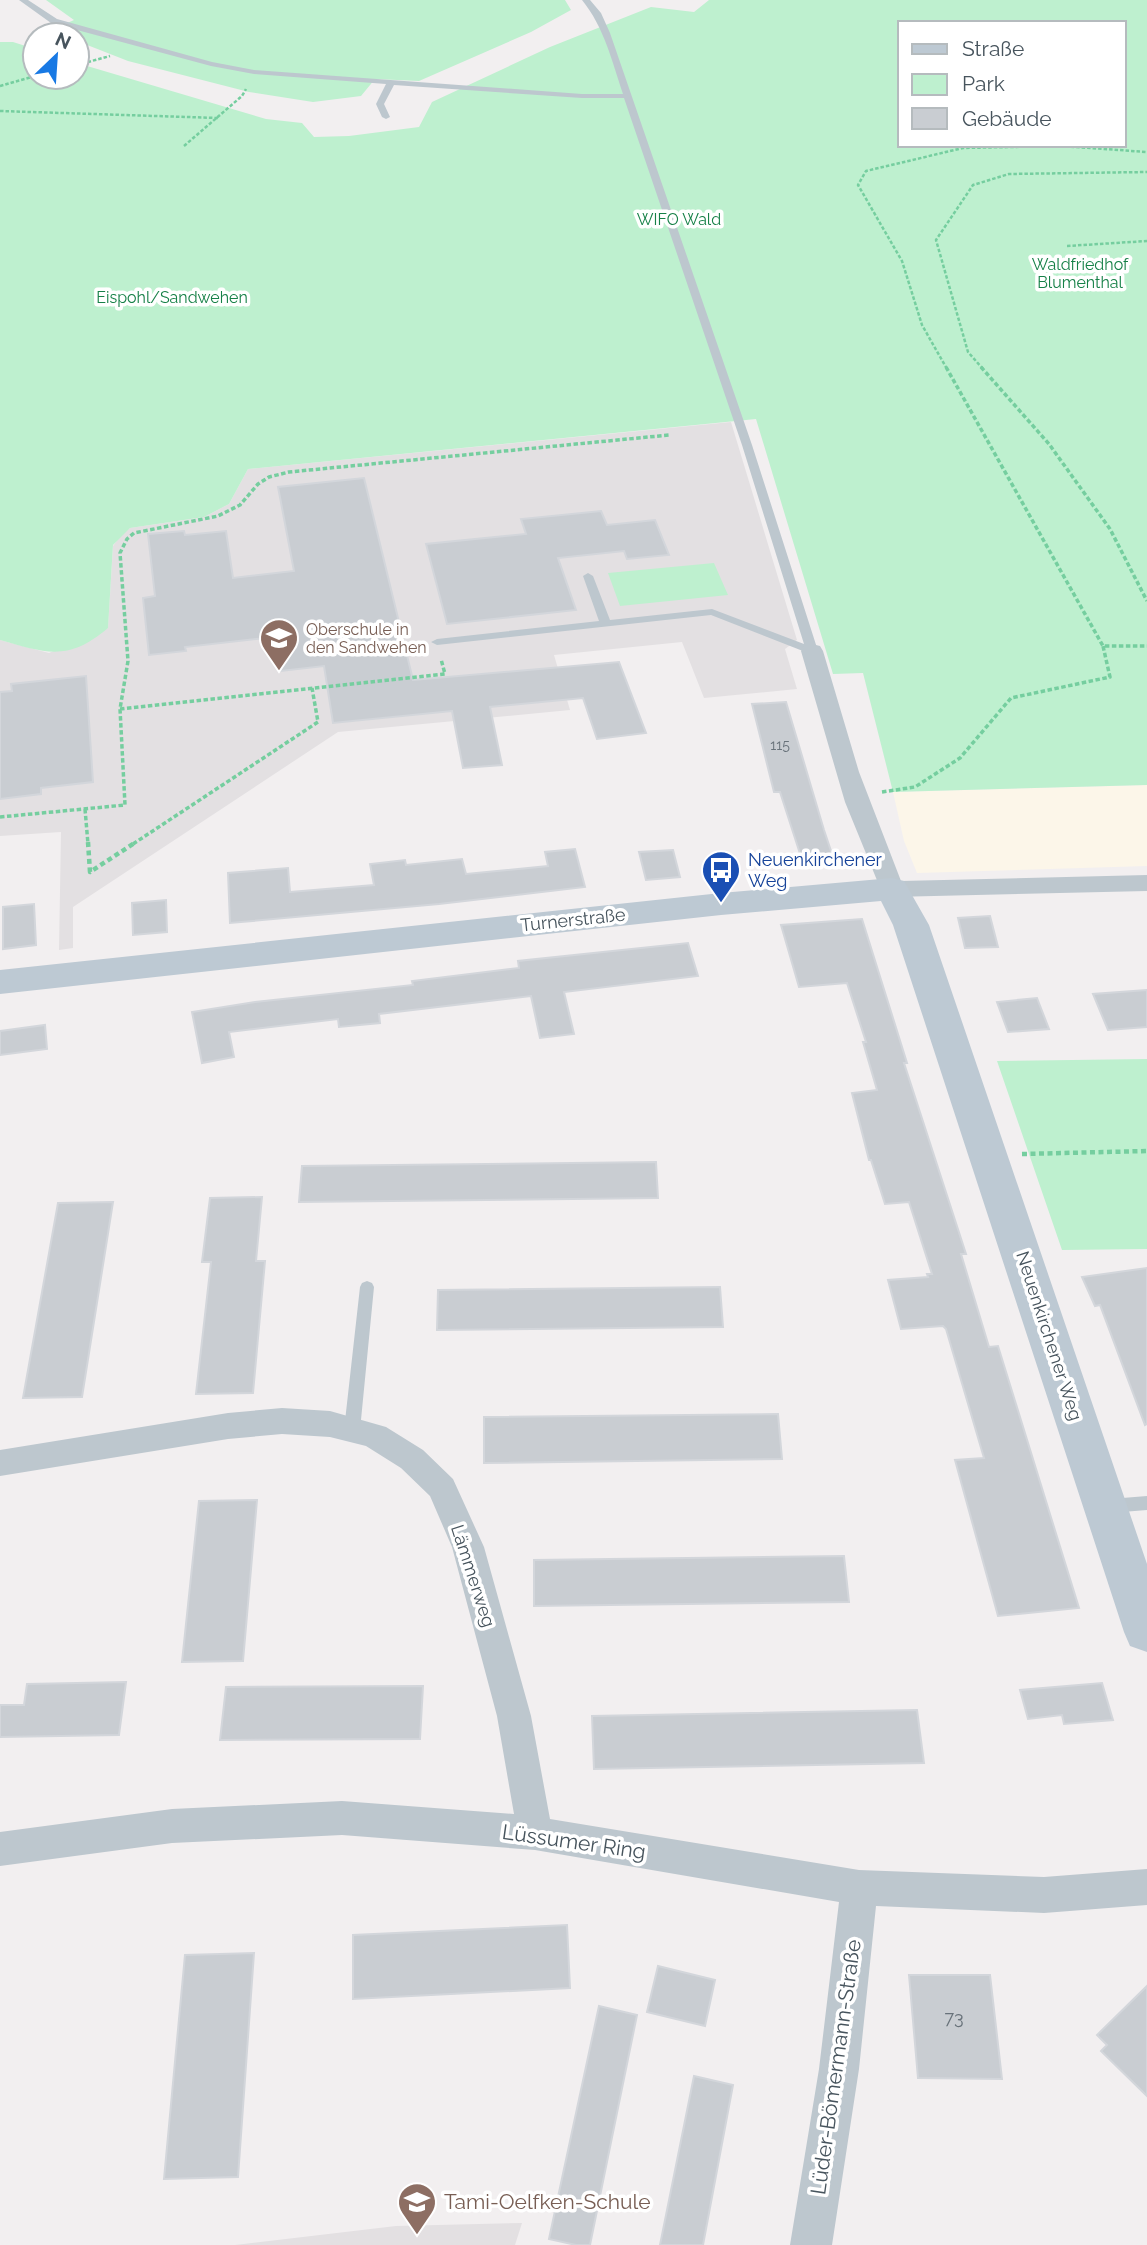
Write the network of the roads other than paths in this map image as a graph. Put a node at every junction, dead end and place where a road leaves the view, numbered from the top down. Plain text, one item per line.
1 (23, 0) edge
2 (586, 0) edge
3 (391, 83) junction
4 (627, 96) junction
5 (386, 117) dead end
6 (588, 576) dead end
7 (606, 624) junction
8 (437, 642) road end
9 (812, 651) junction
10 (1147, 883) edge
11 (892, 889) junction
12 (0, 982) edge
13 (367, 1287) dead end
14 (352, 1430) junction
15 (0, 1463) edge
16 (1147, 1503) edge
17 (1105, 1506) junction
18 (1147, 1632) edge
19 (535, 1833) junction
20 (0, 1849) edge
21 (1147, 1886) edge
22 (859, 1888) junction
23 (811, 2245) edge

1 - 3 lane
2 - 4 lane, Neuenkirchener Weg
3 - 4 lane
3 - 5 lane
4 - 9 lane, Neuenkirchener Weg
6 - 7 lane
7 - 8 lane
7 - 9 lane
9 - 11 street, Neuenkirchener Weg
10 - 11 street, Turnerstraße
11 - 12 street, Turnerstraße
11 - 17 street, Neuenkirchener Weg
13 - 14 lane
14 - 15 street, Lämmerweg
14 - 19 street, Lämmerweg
16 - 17 lane
17 - 18 street, Neuenkirchener Weg
19 - 20 street, Lüssumer Ring
19 - 22 street, Lüssumer Ring
21 - 22 street, Lüssumer Ring
22 - 23 street, Lüder-Bömermann-Straße

